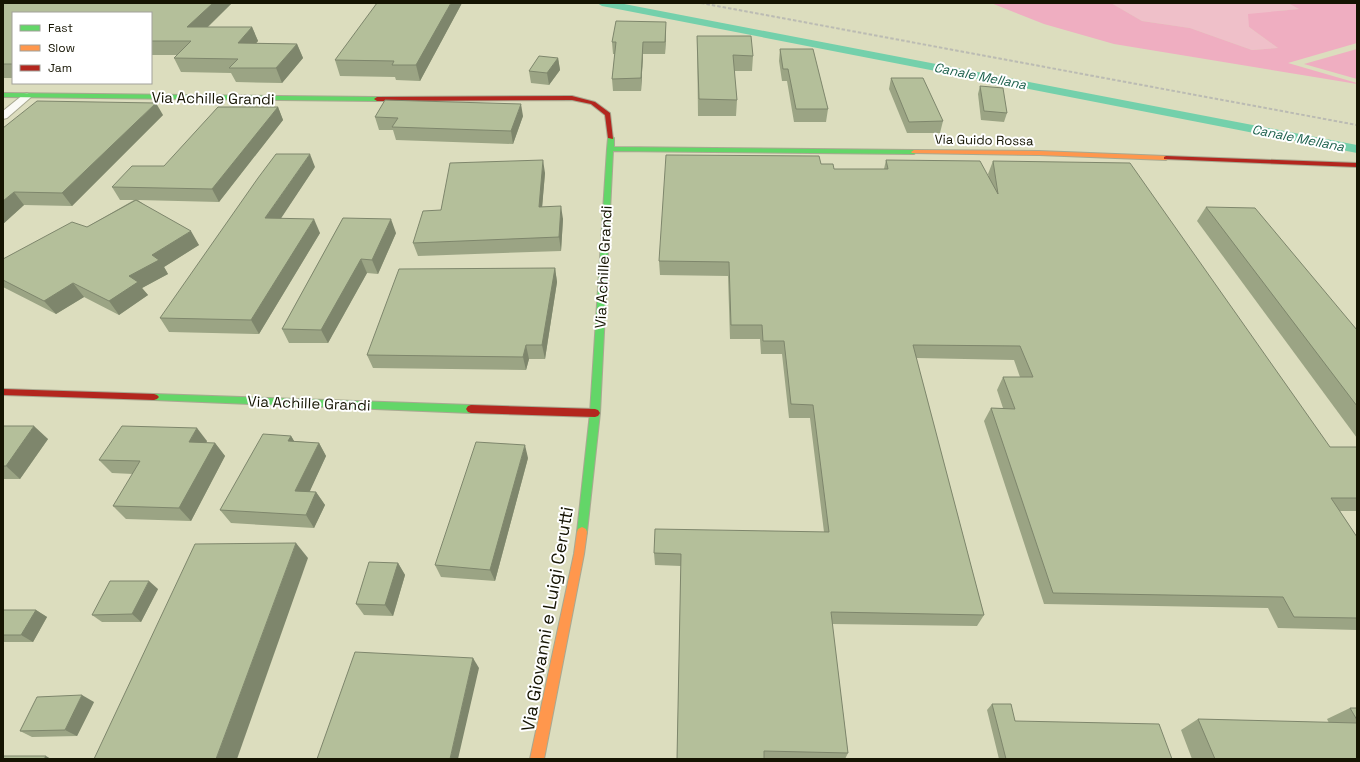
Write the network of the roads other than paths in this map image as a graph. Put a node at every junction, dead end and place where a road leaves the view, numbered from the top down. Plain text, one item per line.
1 (3, 95) edge
2 (27, 96) junction
3 (3, 116) edge
4 (610, 149) junction
5 (1357, 166) edge
6 (3, 392) edge
7 (595, 413) junction
8 (537, 759) edge

1 - 2 street, Via Achille Grandi
2 - 3 street
2 - 4 street, Via Achille Grandi
4 - 5 street, Via Guido Rossa
4 - 7 street, Via Achille Grandi
6 - 7 street, Via Achille Grandi
7 - 8 street, Via Giovanni e Luigi Cerutti

